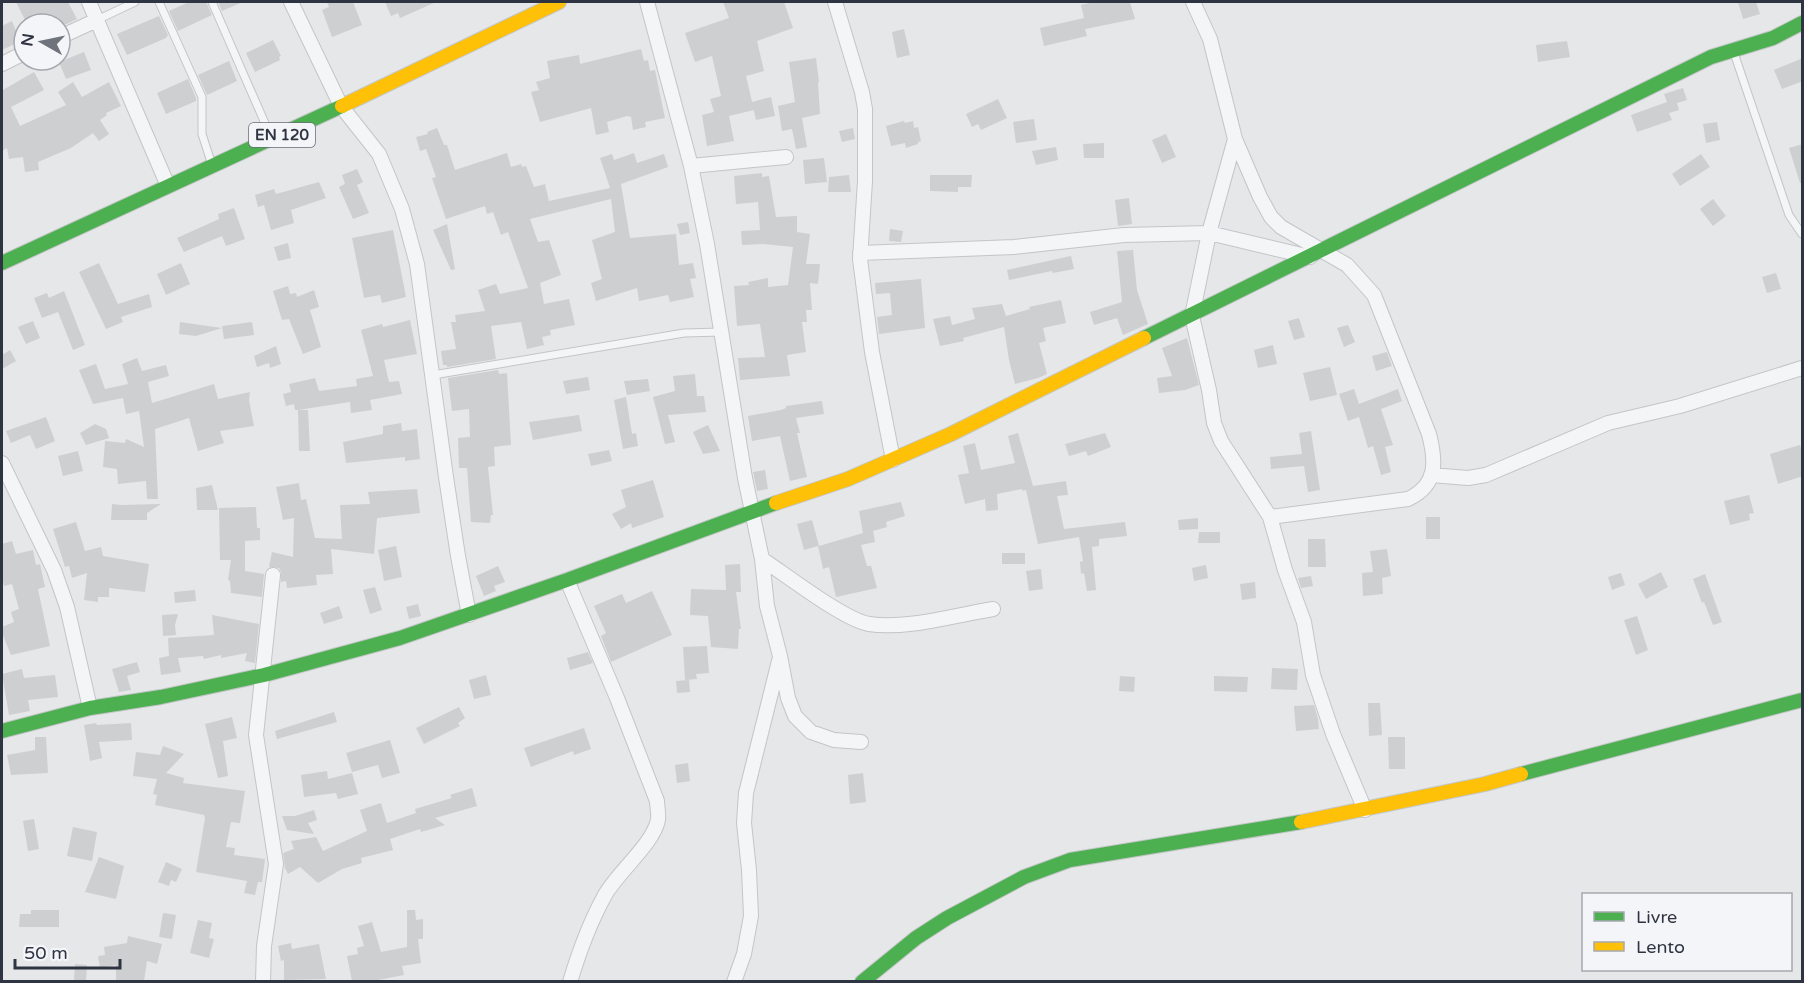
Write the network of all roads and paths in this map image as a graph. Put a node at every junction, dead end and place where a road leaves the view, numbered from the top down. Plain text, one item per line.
1 (90, 2) edge
2 (135, 2) edge
3 (159, 2) edge
4 (212, 2) edge
5 (291, 2) edge
6 (559, 2) edge
7 (647, 2) edge
8 (836, 2) edge
9 (1193, 2) edge
10 (97, 20) junction
11 (1803, 23) edge
12 (72, 31) edge
13 (1733, 50) junction
14 (341, 106) junction
15 (272, 140) junction
16 (1235, 140) junction
17 (786, 157) dead end
18 (212, 166) junction
19 (691, 166) junction
20 (168, 186) junction
21 (1209, 233) junction
22 (1803, 234) edge
23 (860, 253) junction
24 (1316, 254) junction
25 (2, 263) edge
26 (1192, 316) junction
27 (722, 332) junction
28 (1803, 368) edge
29 (433, 375) junction
30 (893, 460) junction
31 (2, 463) edge
32 (1431, 475) junction
33 (751, 512) junction
34 (1270, 517) junction
35 (762, 559) junction
36 (273, 575) dead end
37 (567, 580) junction
38 (993, 609) dead end
39 (470, 615) junction
40 (780, 656) junction
41 (264, 675) junction
42 (1803, 700) edge
43 (90, 708) junction
44 (2, 731) edge
45 (861, 742) dead end
46 (1365, 810) junction
47 (263, 981) edge
48 (570, 981) edge
49 (734, 981) edge
50 (862, 981) edge

1 - 10 street
2 - 10 lane
3 - 18 lane
4 - 15 lane
5 - 14 street
6 - 14 street, EN 120
7 - 19 street
8 - 23 street
9 - 16 street
10 - 12 street
10 - 20 street
11 - 13 street
13 - 22 lane
13 - 24 street
14 - 15 street, EN 120
14 - 29 street
15 - 18 street, EN 120
16 - 21 street
16 - 24 street
17 - 19 street
18 - 20 street, EN 120
19 - 27 street
20 - 25 street, EN 120
21 - 23 street
21 - 24 street
21 - 26 street
23 - 30 street
24 - 26 street
24 - 32 street
26 - 30 street
26 - 34 street
27 - 29 lane
27 - 33 street
28 - 32 street
29 - 39 street
30 - 33 street
31 - 43 street
32 - 34 street
33 - 35 street
33 - 37 street
34 - 46 street
35 - 38 street
35 - 40 street
36 - 41 street
37 - 39 street
37 - 48 street
39 - 41 street
40 - 45 street
40 - 49 street
41 - 43 street
41 - 47 street
42 - 46 street
43 - 44 street
46 - 50 street

